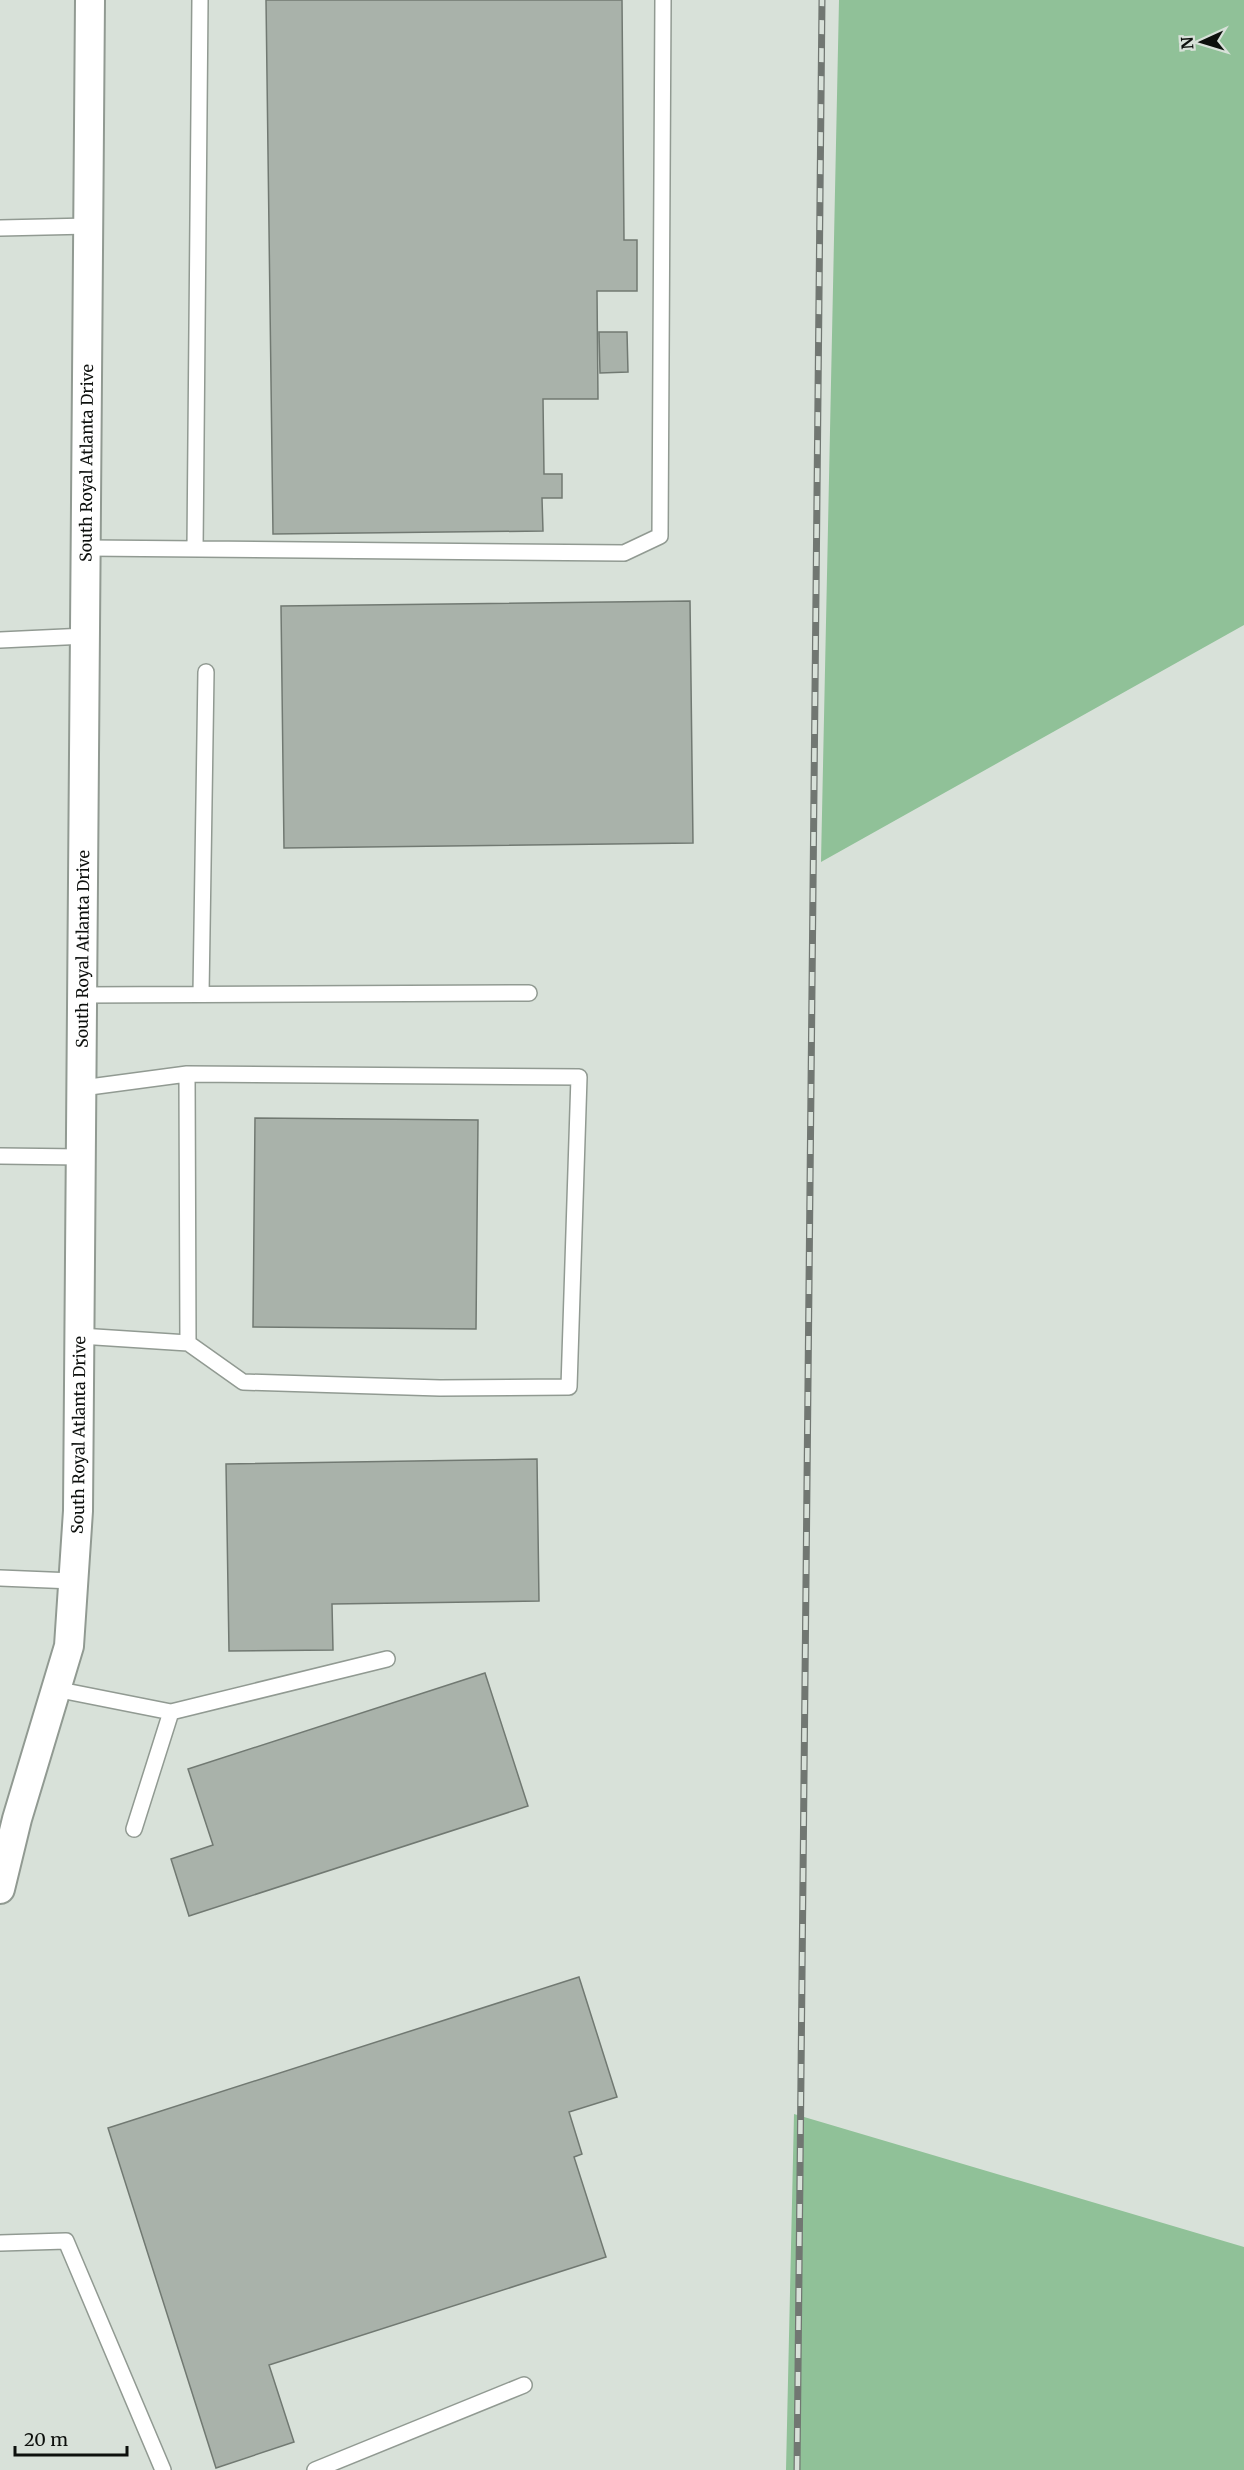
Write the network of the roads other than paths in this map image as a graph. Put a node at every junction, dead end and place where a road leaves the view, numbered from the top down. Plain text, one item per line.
1 (90, 0) edge
2 (200, 0) edge
3 (663, 0) edge
4 (89, 226) junction
5 (0, 228) edge
6 (87, 548) junction
7 (195, 549) junction
8 (86, 636) junction
9 (0, 640) edge
10 (206, 672) dead end
11 (529, 993) dead end
12 (201, 994) junction
13 (83, 995) junction
14 (187, 1074) junction
15 (82, 1088) junction
16 (0, 1156) edge
17 (81, 1157) junction
18 (80, 1336) junction
19 (188, 1343) junction
20 (0, 1578) edge
21 (73, 1581) junction
22 (387, 1659) dead end
23 (55, 1689) junction
24 (171, 1712) junction
25 (134, 1829) dead end
26 (0, 1888) edge
27 (0, 2242) edge
28 (524, 2385) dead end
29 (163, 2470) edge
30 (315, 2470) edge

1 - 4 street, South Royal Atlanta Drive
2 - 7 lane
3 - 7 lane
4 - 5 lane
4 - 6 street, South Royal Atlanta Drive
6 - 7 lane
6 - 8 street, South Royal Atlanta Drive
8 - 9 lane
8 - 13 street, South Royal Atlanta Drive
10 - 12 lane
11 - 12 lane
12 - 13 lane
13 - 15 street, South Royal Atlanta Drive
14 - 15 lane
14 - 19 lane
14 - 19 lane
15 - 17 street, South Royal Atlanta Drive
16 - 17 lane
17 - 18 street, South Royal Atlanta Drive
18 - 19 lane
18 - 21 street, South Royal Atlanta Drive
20 - 21 lane
21 - 23 street, South Royal Atlanta Drive
22 - 24 lane
23 - 24 lane
23 - 26 street, South Royal Atlanta Drive
24 - 25 lane
27 - 29 lane
28 - 30 lane

